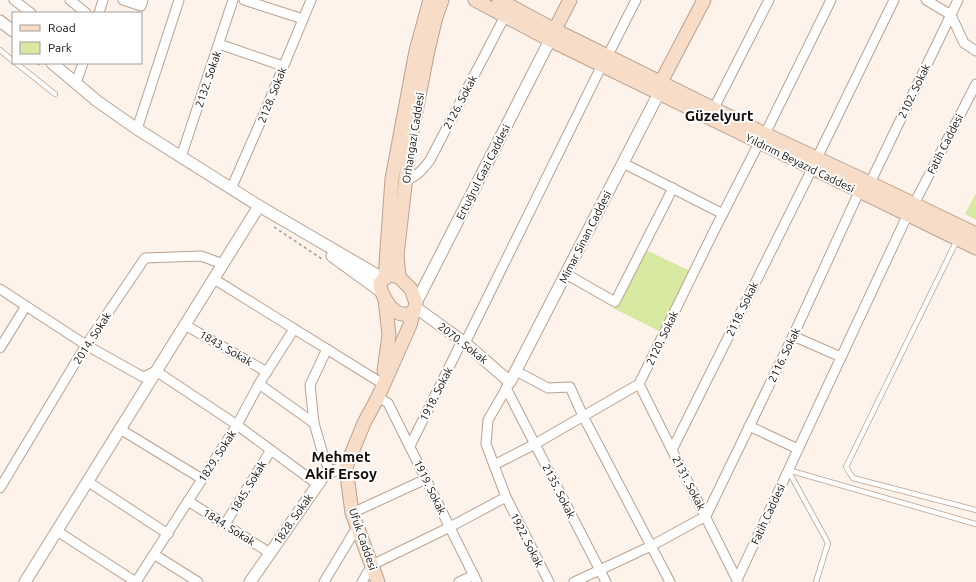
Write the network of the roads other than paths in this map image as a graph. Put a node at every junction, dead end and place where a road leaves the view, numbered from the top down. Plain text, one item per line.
1 (14, 0) edge
2 (70, 0) edge
3 (103, 0) edge
4 (123, 0) edge
5 (143, 0) edge
6 (179, 0) edge
7 (234, 0) edge
8 (244, 0) edge
9 (311, 0) edge
10 (430, 0) edge
11 (442, 0) edge
12 (475, 0) edge
13 (570, 0) edge
14 (636, 0) edge
15 (704, 0) edge
16 (769, 0) edge
17 (831, 0) edge
18 (894, 0) edge
19 (926, 0) edge
20 (958, 0) edge
21 (506, 5) edge
22 (30, 12) edge
23 (85, 12) edge
24 (99, 12) edge
25 (951, 15) junction
26 (303, 19) junction
27 (1, 21) edge
28 (12, 30) edge
29 (552, 35) junction
30 (219, 44) junction
31 (0, 50) edge
32 (976, 51) edge
33 (12, 60) edge
34 (605, 60) junction
35 (17, 64) edge
36 (53, 64) edge
37 (83, 64) edge
38 (283, 66) junction
39 (76, 83) junction
40 (976, 84) edge
41 (660, 88) junction
42 (55, 94) dead end
43 (714, 108) junction
44 (137, 129) junction
45 (762, 138) junction
46 (181, 157) junction
47 (623, 163) junction
48 (814, 163) junction
49 (406, 180) junction
50 (870, 183) junction
51 (673, 188) junction
52 (231, 189) junction
53 (859, 192) junction
54 (259, 206) junction
55 (911, 209) junction
56 (723, 214) junction
57 (976, 234) edge
58 (957, 240) junction
59 (976, 248) edge
60 (223, 264) junction
61 (566, 274) junction
62 (399, 277) junction
63 (384, 278) junction
64 (214, 279) junction
65 (0, 289) edge
66 (384, 295) junction
67 (26, 306) junction
68 (415, 307) junction
69 (185, 325) junction
70 (294, 329) junction
71 (793, 336) junction
72 (464, 342) junction
73 (86, 346) junction
74 (0, 348) edge
75 (327, 349) junction
76 (841, 358) junction
77 (156, 371) junction
78 (516, 371) junction
79 (267, 372) junction
80 (259, 384) junction
81 (383, 384) junction
82 (639, 384) junction
83 (508, 385) junction
84 (378, 397) junction
85 (583, 416) junction
86 (314, 423) junction
87 (237, 425) junction
88 (749, 426) junction
89 (120, 429) junction
90 (535, 444) junction
91 (410, 446) junction
92 (798, 449) junction
93 (271, 450) junction
94 (672, 450) junction
95 (494, 465) junction
96 (346, 467) junction
97 (788, 470) junction
98 (330, 472) junction
99 (202, 479) junction
100 (426, 479) junction
101 (87, 481) junction
102 (317, 484) junction
103 (0, 488) edge
104 (506, 497) junction
105 (188, 501) junction
106 (976, 510) edge
107 (352, 513) junction
108 (706, 516) junction
109 (225, 524) junction
110 (976, 524) edge
111 (357, 527) junction
112 (450, 528) junction
113 (57, 531) junction
114 (168, 534) junction
115 (651, 546) junction
116 (270, 552) junction
117 (154, 555) junction
118 (372, 565) junction
119 (600, 570) junction
120 (476, 578) edge
121 (30, 580) edge
122 (192, 580) edge
123 (738, 581) edge
124 (136, 582) edge
125 (250, 582) edge
126 (324, 582) edge
127 (362, 582) edge
128 (378, 582) edge
129 (459, 582) edge
130 (549, 582) edge
131 (574, 582) edge
132 (606, 582) edge
133 (670, 582) edge
134 (816, 582) edge

1 - 22 street
2 - 23 street
3 - 24 street
4 - 5 street
6 - 44 street
7 - 30 street, 2132. Sokak
8 - 26 street
9 - 26 street, 2128. Sokak
10 - 63 main road
11 - 49 main road, Orhangazi Caddesi
12 - 21 main road, Yıldırım Beyazıd Caddesi
13 - 29 main road, Ertuğrul Gazi Caddesi
14 - 34 street, 1918. Sokak
15 - 41 main road, Mimar Sinan Caddesi
16 - 43 street
17 - 45 street, 2120. Sokak
18 - 48 street, 2118. Sokak
19 - 25 street
20 - 25 street, 2102. Sokak
21 - 29 main road, Yıldırım Beyazıd Caddesi
21 - 49 street, 2126. Sokak
25 - 32 street
25 - 50 street, 2102. Sokak
26 - 38 street, 2128. Sokak
27 - 28 street
29 - 34 main road, Yıldırım Beyazıd Caddesi
29 - 68 street, Ertuğrul Gazi Caddesi
30 - 38 street
30 - 46 street, 2132. Sokak
31 - 33 lane
34 - 41 main road, Yıldırım Beyazıd Caddesi
34 - 72 street, 1918. Sokak
35 - 42 lane
36 - 39 street
37 - 39 street
38 - 52 street, 2128. Sokak
39 - 44 street
40 - 55 street, Fatih Caddesi
41 - 43 main road, Yıldırım Beyazıd Caddesi
41 - 45 main road, Yıldırım Beyazıd Caddesi
41 - 47 street, Mimar Sinan Caddesi
43 - 45 main road, Yıldırım Beyazıd Caddesi
44 - 46 street
45 - 48 main road, Yıldırım Beyazıd Caddesi
45 - 56 street, 2120. Sokak
46 - 52 street
47 - 51 street
47 - 61 street, Mimar Sinan Caddesi
48 - 50 main road, Yıldırım Beyazıd Caddesi
48 - 53 main road, Yıldırım Beyazıd Caddesi
48 - 94 street, 2118. Sokak
49 - 62 main road, Orhangazi Caddesi
50 - 55 main road, Yıldırım Beyazıd Caddesi
51 - 56 street
51 - 61 street
52 - 54 street
53 - 55 main road, Yıldırım Beyazıd Caddesi
53 - 71 street, 2116. Sokak
54 - 60 street
54 - 63 street
54 - 66 street
55 - 57 main road, Yıldırım Beyazıd Caddesi
55 - 58 main road, Yıldırım Beyazıd Caddesi
55 - 76 street, Fatih Caddesi
56 - 82 street, 2120. Sokak
58 - 59 main road, Yıldırım Beyazıd Caddesi
58 - 106 lane
60 - 64 street
60 - 73 street, 2014. Sokak
61 - 78 street, Mimar Sinan Caddesi
62 - 63 main road
62 - 68 main road
63 - 66 main road
64 - 69 street
64 - 70 street
65 - 67 street
66 - 68 main road
66 - 81 main road
67 - 73 street
67 - 74 street
68 - 72 street, 2070. Sokak
68 - 81 main road
69 - 77 street
69 - 79 street, 1843. Sokak
70 - 75 street
70 - 79 street, 1829. Sokak
71 - 76 street
71 - 88 street, 2116. Sokak
72 - 83 street, 2070. Sokak
72 - 91 street, 1918. Sokak
73 - 77 street
73 - 103 street, 2014. Sokak
75 - 81 street
75 - 86 street
76 - 92 street, Fatih Caddesi
77 - 87 street
77 - 89 street
78 - 83 street, Mimar Sinan Caddesi
78 - 85 street
79 - 80 street, 1829. Sokak
80 - 86 street
80 - 87 street, 1829. Sokak
81 - 84 main road
82 - 85 street
82 - 94 street, 2131. Sokak
83 - 90 street, 2135. Sokak
83 - 95 street, 1922. Sokak
84 - 91 street, 1919. Sokak
84 - 96 main road
85 - 90 street
85 - 115 street
86 - 98 street
87 - 93 street
87 - 99 street, 1829. Sokak
88 - 92 street
88 - 108 street, 2116. Sokak
89 - 99 street
89 - 101 street
90 - 95 street
90 - 119 street, 2135. Sokak
91 - 100 street, 1919. Sokak
92 - 97 street, Fatih Caddesi
93 - 102 street
93 - 109 street, 1845. Sokak
94 - 108 street, 2131. Sokak
95 - 104 street, 1922. Sokak
96 - 98 street, 1828. Sokak
96 - 107 main road, Ufuk Caddesi
97 - 110 lane
97 - 123 street, Fatih Caddesi
97 - 134 lane
98 - 102 street, 1828. Sokak
99 - 105 street, 1829. Sokak
100 - 107 street
100 - 112 street, 1919. Sokak
101 - 113 street
101 - 114 street
102 - 116 street, 1828. Sokak
104 - 112 street
104 - 130 street, 1922. Sokak
105 - 109 street, 1844. Sokak
105 - 114 street, 1829. Sokak
107 - 111 main road, Ufuk Caddesi
108 - 115 street
108 - 123 street, 2131. Sokak
109 - 116 street, 1844. Sokak
111 - 118 main road, Ufuk Caddesi
111 - 126 street
112 - 118 street
112 - 120 street, 1919. Sokak
113 - 121 street
113 - 124 street
114 - 117 street, 1829. Sokak
115 - 119 street
115 - 133 street
116 - 125 street, 1828. Sokak
117 - 122 street
117 - 124 street, 1829. Sokak
118 - 127 street
118 - 128 main road, Ufuk Caddesi
119 - 131 street
119 - 132 street, 2135. Sokak
120 - 129 street

